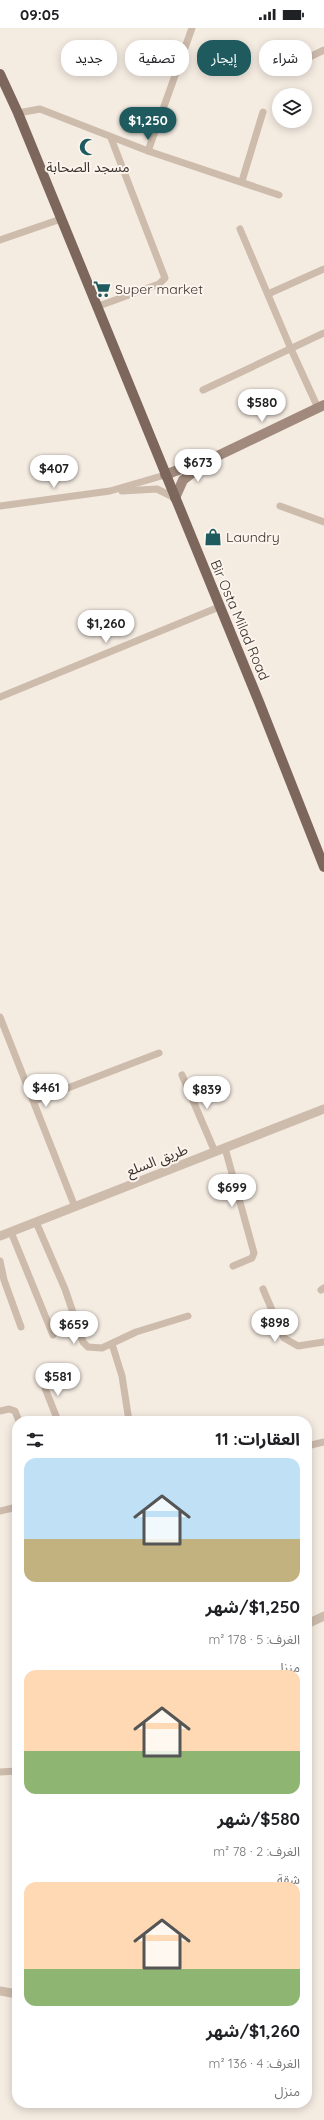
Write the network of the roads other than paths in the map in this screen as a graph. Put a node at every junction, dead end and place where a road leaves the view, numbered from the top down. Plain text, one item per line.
1 (192, 28) edge
2 (324, 50) edge
3 (312, 56) edge
4 (0, 74) edge
5 (3, 92) edge
6 (263, 112) dead end
7 (18, 113) junction
8 (111, 138) junction
9 (148, 151) junction
10 (242, 181) junction
11 (279, 195) dead end
12 (61, 219) junction
13 (240, 229) dead end
14 (0, 240) edge
15 (324, 269) edge
16 (268, 294) junction
17 (96, 307) junction
18 (324, 333) edge
19 (291, 349) junction
20 (203, 390) dead end
21 (321, 407) edge
22 (210, 460) junction
23 (165, 475) junction
24 (110, 491) junction
25 (175, 498) junction
26 (0, 506) edge
27 (280, 506) dead end
28 (324, 522) edge
29 (219, 607) junction
30 (0, 697) edge
31 (324, 867) edge
32 (0, 1017) edge
33 (3, 1032) edge
34 (159, 1052) dead end
35 (182, 1075) dead end
36 (34, 1101) junction
37 (324, 1109) edge
38 (225, 1148) junction
39 (215, 1152) junction
40 (75, 1207) junction
41 (36, 1222) junction
42 (11, 1232) junction
43 (0, 1236) edge
44 (0, 1260) edge
45 (234, 1266) dead end
46 (263, 1289) dead end
47 (188, 1316) dead end
48 (21, 1327) dead end
49 (52, 1335) dead end
50 (324, 1342) edge
51 (112, 1344) junction
52 (64, 1375) dead end
53 (0, 1411) edge
54 (17, 1416) edge
55 (56, 1416) edge
56 (128, 1416) edge
57 (324, 1442) edge
58 (312, 1445) edge
59 (12, 1508) edge
60 (0, 1511) edge
61 (324, 1616) edge
62 (312, 1622) edge
63 (0, 1772) edge
64 (12, 1772) edge
65 (0, 1991) edge
66 (12, 1993) edge

1 - 9 street
2 - 3 street
4 - 5 main road, Bir Osta Milad Road
5 - 7 main road, Bir Osta Milad Road
6 - 10 street
7 - 8 street
7 - 12 main road, Bir Osta Milad Road
8 - 9 street
8 - 17 street
9 - 10 street
10 - 11 street
12 - 14 street
12 - 17 main road, Bir Osta Milad Road
13 - 16 street
15 - 16 street
16 - 19 street
17 - 23 main road, Bir Osta Milad Road
18 - 19 street
19 - 20 street
19 - 21 street
21 - 22 main road
22 - 23 main road
22 - 25 main road
23 - 24 street
23 - 25 main road, Bir Osta Milad Road
24 - 25 street
24 - 26 street
25 - 29 main road, Bir Osta Milad Road
27 - 28 street
29 - 30 street
29 - 31 main road, Bir Osta Milad Road
32 - 33 street
33 - 36 street
34 - 36 street
35 - 39 street
36 - 40 street
37 - 38 street, طريق السلع
38 - 39 street, طريق السلع
38 - 45 street
39 - 40 street, طريق السلع
40 - 41 street, طريق السلع
41 - 42 street, طريق السلع
41 - 51 street
42 - 43 street, طريق السلع
42 - 49 street
44 - 48 street
46 - 50 street
47 - 51 street
51 - 56 street
52 - 55 street
53 - 54 street
57 - 58 street
59 - 60 street
61 - 62 street
63 - 64 street
65 - 66 street

